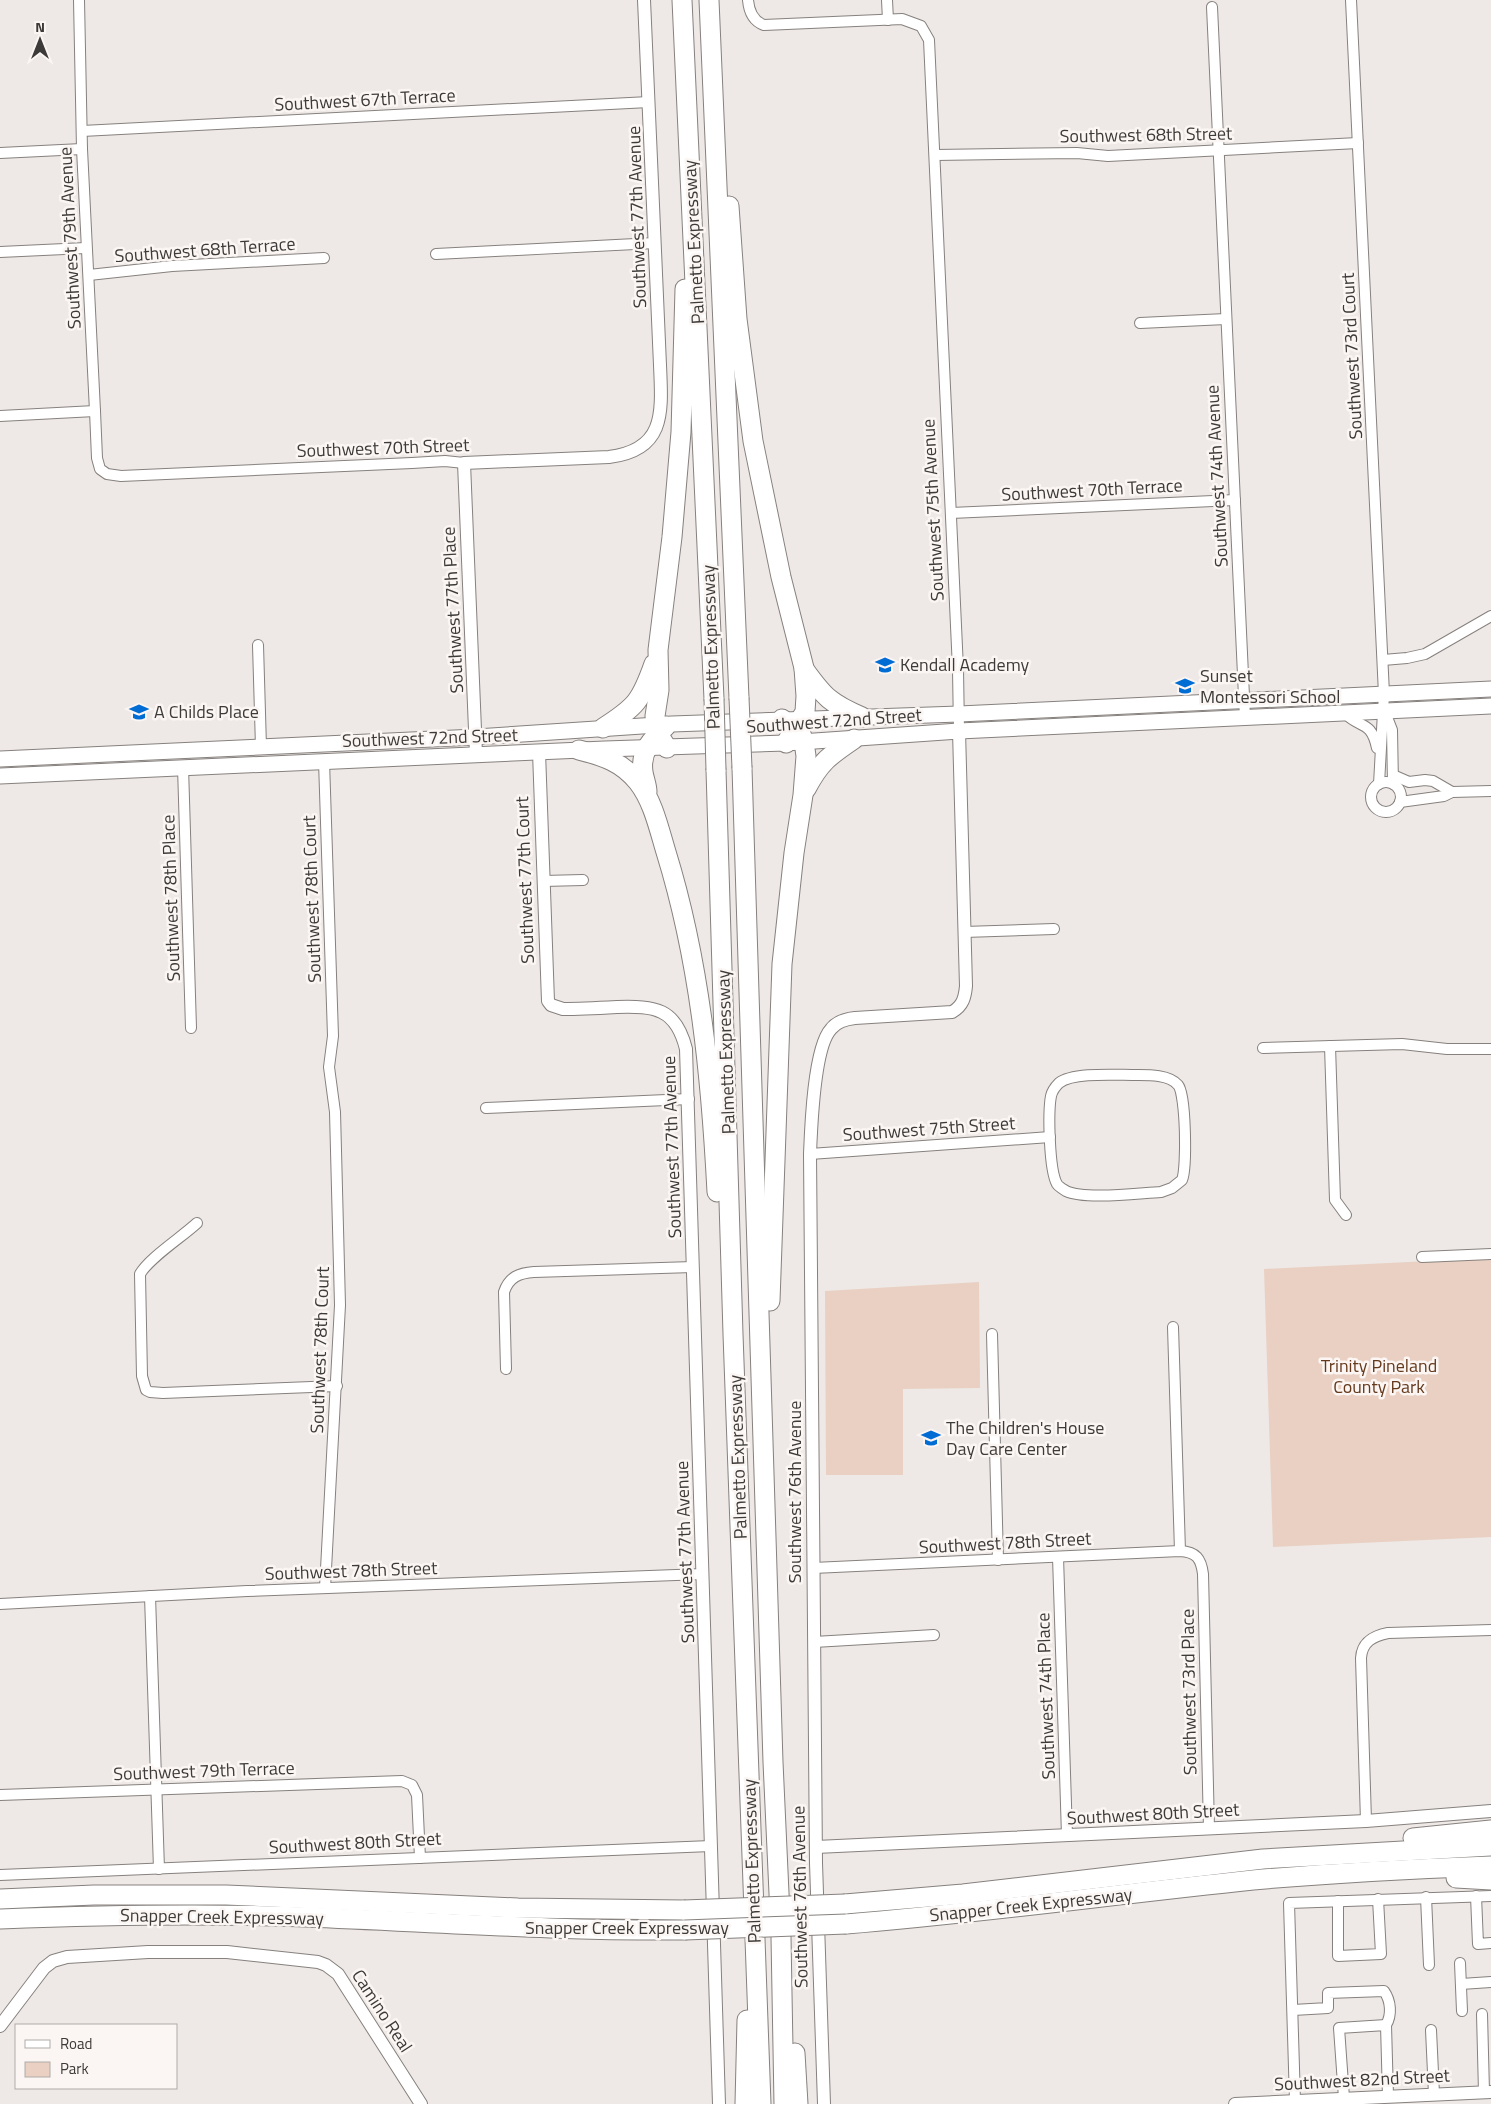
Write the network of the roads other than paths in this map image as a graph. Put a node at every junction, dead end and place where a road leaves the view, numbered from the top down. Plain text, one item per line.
1 (79, 0) edge
2 (644, 0) edge
3 (682, 0) edge
4 (709, 0) edge
5 (748, 0) edge
6 (888, 0) edge
7 (1351, 0) edge
8 (1212, 7) dead end
9 (888, 20) junction
10 (649, 102) junction
11 (82, 131) junction
12 (1358, 143) junction
13 (82, 149) junction
14 (1218, 150) junction
15 (0, 153) edge
16 (935, 155) junction
17 (715, 165) junction
18 (655, 243) junction
19 (86, 248) junction
20 (0, 252) edge
21 (436, 254) dead end
22 (324, 258) dead end
23 (695, 259) junction
24 (89, 275) junction
25 (1226, 318) junction
26 (1140, 323) dead end
27 (94, 411) junction
28 (0, 416) edge
29 (655, 432) joint
30 (464, 463) junction
31 (103, 473) joint
32 (1234, 500) junction
33 (951, 513) junction
34 (1491, 616) edge
35 (258, 645) dead end
36 (658, 650) junction
37 (1383, 660) junction
38 (804, 668) junction
39 (1491, 689) edge
40 (1384, 694) junction
41 (1244, 701) junction
42 (1491, 706) edge
43 (1118, 707) junction
44 (1384, 711) junction
45 (1344, 713) junction
46 (959, 714) junction
47 (862, 718) junction
48 (1244, 718) junction
49 (1119, 724) junction
50 (602, 728) junction
51 (794, 730) junction
52 (959, 731) junction
53 (538, 732) junction
54 (659, 736) junction
55 (476, 737) junction
56 (854, 739) junction
57 (323, 744) junction
58 (261, 747) junction
59 (579, 750) junction
60 (538, 752) junction
61 (1379, 753) junction
62 (476, 754) junction
63 (0, 759) edge
64 (324, 761) junction
65 (183, 767) junction
66 (0, 776) edge
67 (1393, 780) junction
68 (1434, 781) junction
69 (1379, 784) junction
70 (1491, 791) edge
71 (1452, 792) junction
72 (803, 795) junction
73 (647, 796) junction
74 (1435, 797) junction
75 (1400, 802) junction
76 (583, 880) dead end
77 (543, 881) junction
78 (1054, 929) dead end
79 (964, 932) junction
80 (965, 996) joint
81 (658, 1010) joint
82 (191, 1028) dead end
83 (1330, 1046) junction
84 (1263, 1048) dead end
85 (1491, 1049) edge
86 (689, 1099) junction
87 (486, 1108) dead end
88 (1050, 1137) junction
89 (810, 1154) junction
90 (1346, 1215) dead end
91 (197, 1223) dead end
92 (1491, 1254) edge
93 (1422, 1257) dead end
94 (693, 1267) junction
95 (1173, 1327) dead end
96 (759, 1329) junction
97 (733, 1334) junction
98 (992, 1334) dead end
99 (506, 1369) dead end
100 (337, 1386) junction
101 (1180, 1551) junction
102 (1197, 1556) joint
103 (1058, 1557) junction
104 (998, 1560) junction
105 (813, 1568) junction
106 (703, 1574) junction
107 (325, 1588) junction
108 (150, 1596) junction
109 (0, 1604) edge
110 (1491, 1630) edge
111 (934, 1635) dead end
112 (814, 1642) junction
113 (157, 1790) junction
114 (0, 1795) edge
115 (1491, 1811) edge
116 (1366, 1821) junction
117 (1209, 1829) junction
118 (1491, 1830) edge
119 (1067, 1835) junction
120 (712, 1846) junction
121 (1491, 1846) edge
122 (816, 1848) junction
123 (420, 1858) junction
124 (1281, 1858) junction
125 (1491, 1866) edge
126 (159, 1869) junction
127 (1347, 1873) junction
128 (0, 1875) edge
129 (1491, 1880) edge
130 (1476, 1896) junction
131 (1491, 1896) edge
132 (1426, 1897) junction
133 (0, 1899) edge
134 (1378, 1899) junction
135 (1338, 1901) junction
136 (0, 1919) edge
137 (781, 1922) junction
138 (1491, 1944) edge
139 (1460, 1963) dead end
140 (1429, 1965) dead end
141 (757, 1981) junction
142 (1491, 1982) edge
143 (1461, 1984) junction
144 (1293, 2010) junction
145 (1462, 2011) dead end
146 (1482, 2014) dead end
147 (0, 2026) edge
148 (1386, 2026) junction
149 (1431, 2030) dead end
150 (1488, 2092) edge
151 (1434, 2094) junction
152 (1388, 2096) junction
153 (1344, 2098) junction
154 (1295, 2101) junction
155 (421, 2104) edge
156 (719, 2104) edge
157 (745, 2104) edge
158 (762, 2104) edge
159 (784, 2104) edge
160 (798, 2104) edge
161 (824, 2104) edge
162 (1235, 2104) edge

1 - 11 street, Southwest 79th Avenue
2 - 10 street, Southwest 77th Avenue
3 - 23 highway, Palmetto Expressway
4 - 17 highway, Palmetto Expressway
5 - 9 street
6 - 9 street
7 - 12 street, Southwest 73rd Court
8 - 14 street
9 - 16 street, Southwest 75th Avenue
10 - 11 street, Southwest 67th Terrace
10 - 18 street, Southwest 77th Avenue
11 - 13 street, Southwest 79th Avenue
12 - 14 street, Southwest 68th Street
12 - 37 street, Southwest 73rd Court
13 - 15 street
13 - 19 street, Southwest 79th Avenue
14 - 16 street, Southwest 68th Street
14 - 25 street, Southwest 74th Avenue
16 - 33 street, Southwest 75th Avenue
17 - 38 highway
17 - 96 highway, Palmetto Expressway, bridge
18 - 21 street
18 - 29 street, Southwest 77th Avenue
19 - 20 street
19 - 24 street, Southwest 79th Avenue
22 - 24 street, Southwest 68th Terrace
23 - 36 highway
23 - 97 highway, Palmetto Expressway, bridge
24 - 27 street, Southwest 79th Avenue
25 - 26 street
25 - 32 street, Southwest 74th Avenue
27 - 28 street
27 - 31 street, Southwest 79th Avenue
29 - 30 street, Southwest 70th Street
30 - 31 street, Southwest 70th Street
30 - 55 street, Southwest 77th Place
32 - 33 street, Southwest 70th Terrace
32 - 41 street, Southwest 74th Avenue
33 - 46 street, Southwest 75th Avenue
34 - 37 street
35 - 58 street
36 - 50 highway
36 - 54 highway
37 - 40 street, Southwest 73rd Court
38 - 47 highway
38 - 51 highway
39 - 40 main road, Southwest 72nd Street
40 - 41 main road, Southwest 72nd Street
40 - 44 street, Southwest 73rd Court
41 - 43 main road, Southwest 72nd Street
41 - 48 street, Southwest 74th Avenue
42 - 44 main road, Southwest 72nd Street
43 - 46 main road, Southwest 72nd Street
43 - 49 main road
44 - 45 main road, Southwest 72nd Street
44 - 61 street
44 - 67 street
45 - 48 main road, Southwest 72nd Street
45 - 61 street
46 - 47 main road, Southwest 72nd Street
46 - 52 street, Southwest 75th Avenue
47 - 51 main road, Southwest 72nd Street
48 - 49 main road, Southwest 72nd Street
49 - 52 main road, Southwest 72nd Street
50 - 53 main road, Southwest 72nd Street
50 - 54 main road, Southwest 72nd Street
51 - 54 main road, Southwest 72nd Street
51 - 54 main road, Southwest 72nd Street
51 - 56 main road, Southwest 72nd Street
51 - 72 highway
52 - 56 main road, Southwest 72nd Street
52 - 79 street, Southwest 75th Avenue
53 - 55 main road, Southwest 72nd Street
53 - 60 main road
54 - 59 main road, Southwest 72nd Street
54 - 73 highway
55 - 57 main road, Southwest 72nd Street
55 - 62 street, Southwest 77th Place
56 - 72 highway
57 - 58 main road, Southwest 72nd Street
57 - 64 main road
58 - 63 main road, Southwest 72nd Street
59 - 60 main road, Southwest 72nd Street
59 - 73 highway
60 - 62 main road, Southwest 72nd Street
60 - 77 street, Southwest 77th Court
61 - 69 street
62 - 64 main road, Southwest 72nd Street
64 - 65 main road, Southwest 72nd Street
64 - 100 street, Southwest 78th Court
65 - 66 main road, Southwest 72nd Street
65 - 82 street, Southwest 78th Place
67 - 68 street
67 - 69 street
67 - 75 street
68 - 71 street
68 - 74 street
69 - 75 street
70 - 71 street
71 - 74 street
72 - 96 highway
73 - 97 highway
74 - 75 street
76 - 77 street
77 - 81 street, Southwest 77th Court
78 - 79 street
79 - 80 street, Southwest 75th Avenue
80 - 89 street, Southwest 76th Avenue
81 - 86 street, Southwest 77th Avenue
83 - 84 street
83 - 85 street
83 - 90 street
86 - 87 street
86 - 94 street, Southwest 77th Avenue
88 - 88 street
88 - 89 street, Southwest 75th Street
89 - 105 street, Southwest 76th Avenue
91 - 100 street
92 - 93 street
94 - 99 street
94 - 106 street, Southwest 77th Avenue
95 - 101 street
96 - 137 highway, Palmetto Expressway
97 - 141 highway, Palmetto Expressway
98 - 104 street
100 - 107 street, Southwest 78th Court
101 - 102 street, Southwest 78th Street
101 - 103 street, Southwest 78th Street
102 - 117 street, Southwest 73rd Place
103 - 104 street, Southwest 78th Street
103 - 119 street, Southwest 74th Place
104 - 105 street, Southwest 78th Street
105 - 112 street, Southwest 76th Avenue
106 - 107 street, Southwest 78th Street
106 - 120 street, Southwest 77th Avenue
107 - 108 street, Southwest 78th Street
108 - 109 street, Southwest 78th Street
108 - 113 street
110 - 116 street
111 - 112 street
112 - 122 street, Southwest 76th Avenue
113 - 114 street, Southwest 79th Terrace
113 - 123 street, Southwest 79th Terrace
113 - 126 street
115 - 116 street, Southwest 80th Street
116 - 117 street, Southwest 80th Street
117 - 119 street, Southwest 80th Street
118 - 124 highway
119 - 122 street, Southwest 80th Street
120 - 123 street, Southwest 80th Street
120 - 156 street, Southwest 77th Avenue
121 - 124 highway, Snapper Creek Expressway
122 - 161 street, Southwest 76th Avenue
123 - 126 street, Southwest 80th Street
124 - 133 highway, Snapper Creek Expressway, bridge
125 - 127 highway, Snapper Creek Expressway
126 - 128 street, Southwest 80th Street
127 - 129 highway
127 - 136 highway, Snapper Creek Expressway, bridge
130 - 131 street
130 - 132 street
130 - 138 street
132 - 134 street
132 - 140 street
134 - 135 street
134 - 135 street
135 - 144 street
137 - 159 highway, Palmetto Expressway
137 - 160 highway
139 - 143 street
141 - 157 highway
141 - 158 highway, Palmetto Expressway
142 - 143 street
143 - 145 street
144 - 148 street
144 - 154 street
146 - 150 street
147 - 155 street, Camino Real
148 - 152 street
148 - 153 street
149 - 151 street
150 - 151 street, Southwest 82nd Street
151 - 152 street, Southwest 82nd Street
152 - 153 street, Southwest 82nd Street
153 - 154 street, Southwest 82nd Street
154 - 162 street, Southwest 82nd Street

